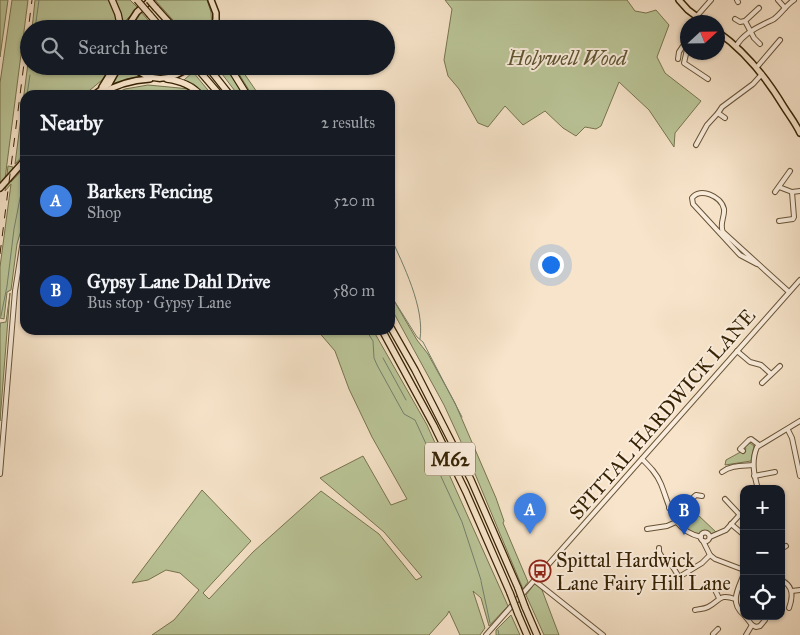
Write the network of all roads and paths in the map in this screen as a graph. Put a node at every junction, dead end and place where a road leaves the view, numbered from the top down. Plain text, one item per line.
1 (112, 0) edge
2 (137, 0) edge
3 (150, 0) edge
4 (218, 0) edge
5 (679, 0) edge
6 (710, 0) edge
7 (778, 0) edge
8 (794, 0) edge
9 (213, 2) edge
10 (759, 8) dead end
11 (784, 8) junction
12 (216, 13) junction
13 (691, 15) edge
14 (699, 15) edge
15 (735, 18) dead end
16 (118, 20) edge
17 (132, 20) edge
18 (155, 20) edge
19 (166, 20) edge
20 (216, 20) edge
21 (745, 21) junction
22 (750, 31) junction
23 (725, 37) edge
24 (780, 40) dead end
25 (760, 44) dead end
26 (736, 46) junction
27 (680, 52) edge
28 (678, 59) dead end
29 (685, 60) edge
30 (757, 67) junction
31 (762, 74) junction
32 (110, 75) edge
33 (114, 75) edge
34 (146, 75) edge
35 (177, 75) edge
36 (203, 75) edge
37 (215, 75) edge
38 (235, 75) edge
39 (156, 78) junction
40 (167, 79) junction
41 (708, 79) dead end
42 (101, 90) edge
43 (102, 90) edge
44 (106, 90) edge
45 (195, 90) edge
46 (216, 90) edge
47 (226, 90) edge
48 (244, 90) edge
49 (718, 112) junction
50 (725, 118) dead end
51 (800, 133) edge
52 (696, 145) dead end
53 (20, 166) edge
54 (790, 171) dead end
55 (779, 187) junction
56 (0, 188) edge
57 (800, 191) edge
58 (775, 192) dead end
59 (792, 192) junction
60 (779, 221) dead end
61 (20, 256) edge
62 (757, 264) junction
63 (800, 280) edge
64 (789, 292) junction
65 (385, 335) edge
66 (395, 335) edge
67 (736, 351) junction
68 (780, 366) dead end
69 (771, 374) junction
70 (762, 383) dead end
71 (800, 421) edge
72 (788, 430) junction
73 (759, 445) junction
74 (743, 451) dead end
75 (642, 460) junction
76 (753, 465) junction
77 (722, 472) dead end
78 (775, 472) dead end
79 (0, 474) edge
80 (754, 476) junction
81 (800, 476) edge
82 (757, 485) edge
83 (701, 494) dead end
84 (725, 500) dead end
85 (670, 508) junction
86 (740, 514) joint
87 (648, 522) dead end
88 (676, 522) junction
89 (731, 524) junction
90 (740, 532) edge
91 (709, 536) junction
92 (704, 542) junction
93 (659, 548) dead end
94 (660, 554) junction
95 (710, 555) junction
96 (655, 556) dead end
97 (740, 568) edge
98 (744, 575) edge
99 (535, 581) junction
100 (785, 583) edge
101 (715, 590) dead end
102 (800, 590) edge
103 (792, 591) junction
104 (719, 598) junction
105 (735, 599) junction
106 (789, 608) dead end
107 (695, 610) dead end
108 (740, 613) edge
109 (748, 620) edge
110 (766, 620) edge
111 (752, 625) junction
112 (486, 635) edge
113 (527, 635) edge
114 (537, 635) edge
115 (602, 635) edge
116 (746, 635) edge

1 - 16 highway
2 - 18 highway, bridge
3 - 17 main road
3 - 19 highway, bridge
4 - 12 main road
5 - 13 main road
6 - 14 street
7 - 11 street
8 - 11 street
9 - 12 main road
10 - 21 street
11 - 22 street
12 - 20 main road
15 - 21 street
21 - 22 street
22 - 25 street
22 - 26 street
23 - 26 main road
24 - 30 street
26 - 30 main road
27 - 28 street
29 - 41 street
30 - 31 main road
31 - 49 street
31 - 51 main road
32 - 42 main road
33 - 43 main road
34 - 39 main road
35 - 40 main road
36 - 46 highway
37 - 47 highway
38 - 48 highway
39 - 40 main road
39 - 44 main road
40 - 45 highway
49 - 50 street
49 - 52 street
53 - 56 main road
54 - 55 street
55 - 58 street
55 - 59 street
57 - 59 street
59 - 60 street
61 - 79 street
62 - 62 street
62 - 64 street
63 - 64 street, SPITTAL HARDWICK LANE
64 - 67 street, SPITTAL HARDWICK LANE
65 - 113 highway, M62, bridge
66 - 114 highway, M62, bridge
67 - 69 street
67 - 75 street, SPITTAL HARDWICK LANE
68 - 69 street
69 - 70 street
71 - 72 street
72 - 73 street
72 - 81 street
73 - 74 street
73 - 76 street
75 - 85 street
75 - 99 street, SPITTAL HARDWICK LANE
76 - 77 street
76 - 80 street
78 - 80 street
80 - 82 street
83 - 85 street
84 - 86 street
85 - 88 street
86 - 89 street
87 - 88 street
88 - 92 street
89 - 90 street
89 - 91 street
91 - 92 street
91 - 92 street
92 - 95 street
93 - 94 street
94 - 95 street
94 - 96 street
95 - 97 street
98 - 105 street
99 - 112 street, SPITTAL HARDWICK LANE
99 - 115 street
100 - 103 street
101 - 104 street
102 - 103 street
103 - 106 street
104 - 105 street
104 - 107 street
105 - 108 street
109 - 111 street
110 - 111 street
111 - 116 street

